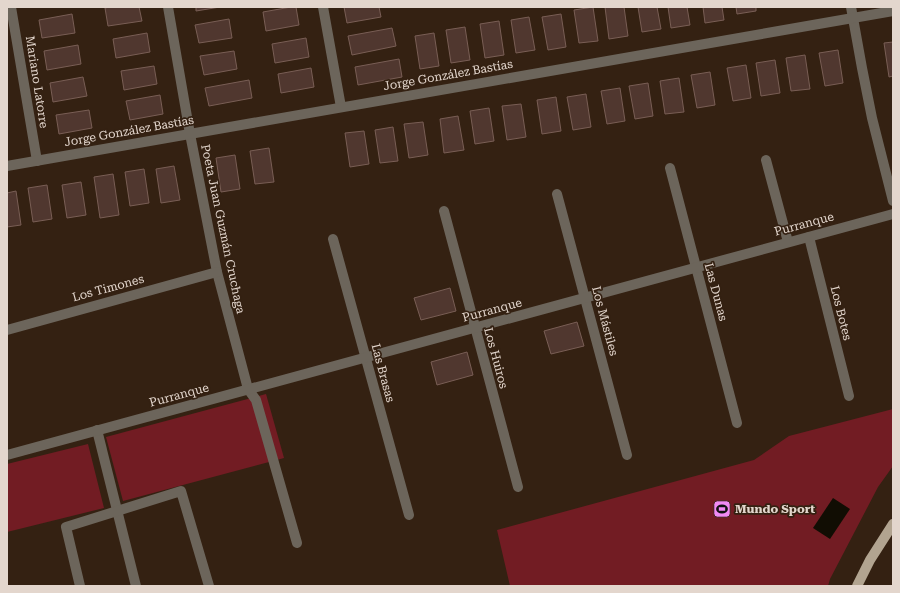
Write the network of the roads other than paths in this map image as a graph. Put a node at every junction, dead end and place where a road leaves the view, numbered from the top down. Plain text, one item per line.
1 (11, 7) edge
2 (168, 7) edge
3 (323, 7) edge
4 (851, 7) edge
5 (893, 11) edge
6 (853, 18) junction
7 (341, 107) junction
8 (190, 134) junction
9 (766, 160) dead end
10 (37, 161) junction
11 (7, 166) edge
12 (670, 168) dead end
13 (558, 194) dead end
14 (893, 200) edge
15 (444, 212) dead end
16 (893, 214) edge
17 (809, 236) junction
18 (333, 239) dead end
19 (788, 242) junction
20 (696, 267) junction
21 (217, 272) junction
22 (585, 298) junction
23 (475, 328) junction
24 (7, 330) edge
25 (365, 358) junction
26 (248, 389) junction
27 (849, 396) dead end
28 (737, 423) dead end
29 (97, 430) junction
30 (7, 455) edge
31 (627, 455) dead end
32 (518, 487) dead end
33 (117, 511) junction
34 (409, 515) dead end
35 (893, 524) edge
36 (297, 543) dead end
37 (80, 586) edge
38 (136, 586) edge
39 (209, 586) edge
40 (856, 586) edge

1 - 10 street, Mariano Latorre
2 - 8 street, Poeta Juan Guzmán Cruchaga
3 - 7 street
4 - 6 street
5 - 6 street, Jorge González Bastías
6 - 7 street, Jorge González Bastías
6 - 14 street
7 - 8 street, Jorge González Bastías
8 - 10 street, Jorge González Bastías
8 - 21 street, Poeta Juan Guzmán Cruchaga
9 - 19 street
10 - 11 street, Jorge González Bastías
12 - 20 street, Las Dunas
13 - 22 street, Los Mástiles
15 - 23 street, Los Huiros
16 - 17 street, Purranque
17 - 19 street, Purranque
17 - 27 street, Los Botes
18 - 25 street, Las Brasas
19 - 20 street, Purranque
20 - 22 street, Purranque
20 - 28 street, Las Dunas
21 - 24 street, Los Timones
21 - 26 street, Poeta Juan Guzmán Cruchaga
22 - 23 street, Purranque
22 - 31 street, Los Mástiles
23 - 25 street, Purranque
23 - 32 street, Los Huiros
25 - 26 street, Purranque
25 - 34 street, Las Brasas
26 - 29 street, Purranque
26 - 36 street, Poeta Juan Guzmán Cruchaga
29 - 30 street, Purranque
29 - 33 street
33 - 37 street
33 - 38 street
33 - 39 street
35 - 40 main road

